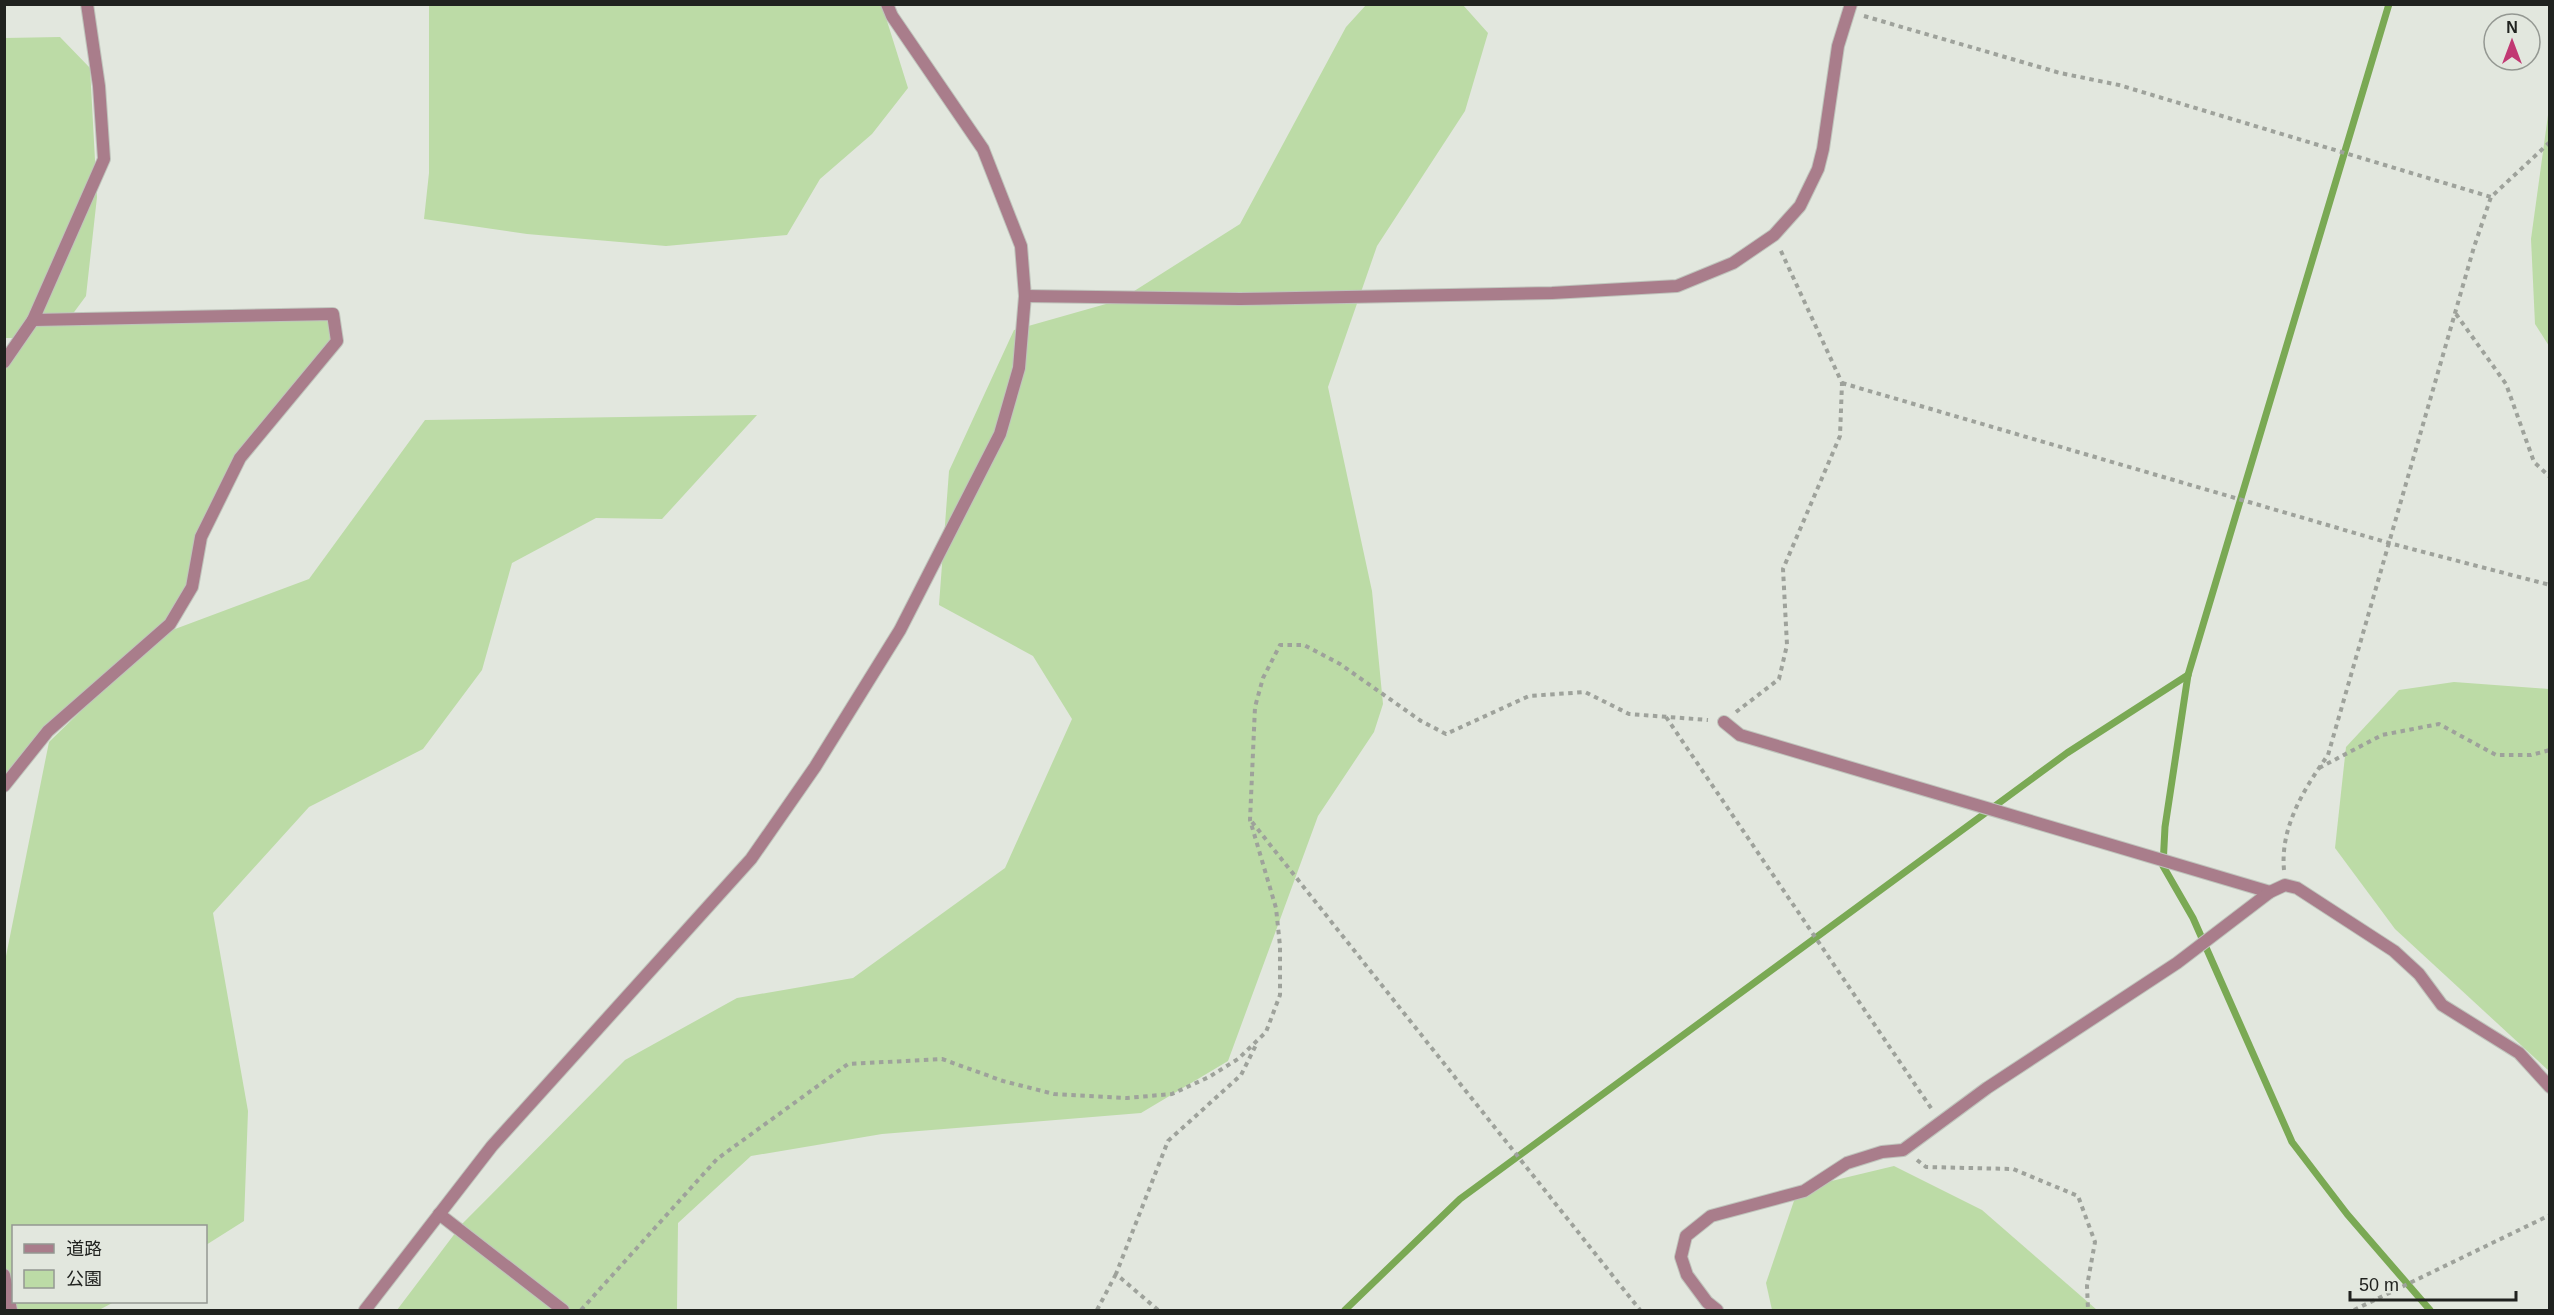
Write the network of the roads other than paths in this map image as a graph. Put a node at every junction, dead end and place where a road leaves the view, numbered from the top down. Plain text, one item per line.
1 (87, 4) edge
2 (887, 4) edge
3 (1849, 8) edge
4 (1025, 296) junction
5 (33, 320) junction
6 (4, 362) edge
7 (1724, 722) road end
8 (4, 786) edge
9 (2270, 892) junction
10 (2550, 1087) edge
11 (439, 1214) junction
12 (4, 1275) edge
13 (11, 1311) edge
14 (365, 1311) edge
15 (563, 1311) edge
16 (1717, 1311) edge

1 - 5 street
2 - 4 street
3 - 4 street
4 - 11 street
5 - 6 street
5 - 8 street
7 - 9 street
9 - 10 street
9 - 16 street
11 - 14 street
11 - 15 street
12 - 13 street

